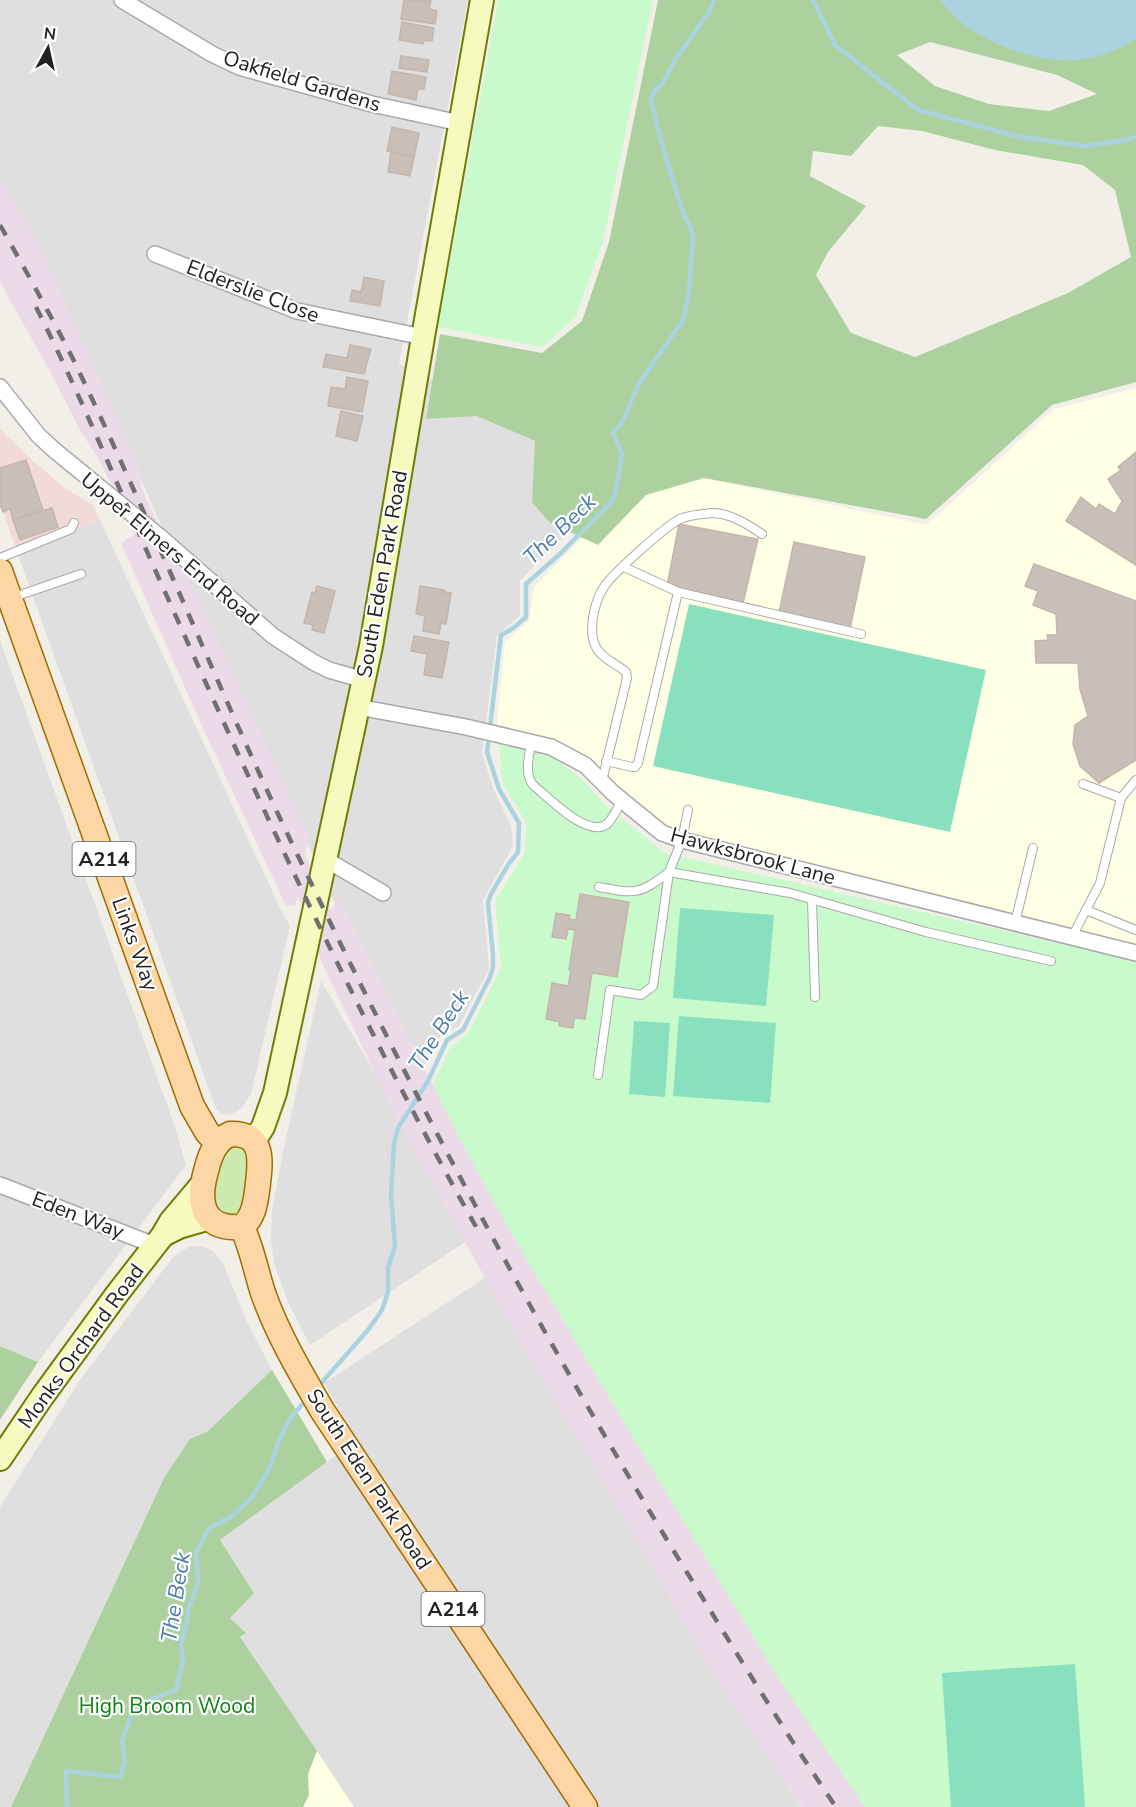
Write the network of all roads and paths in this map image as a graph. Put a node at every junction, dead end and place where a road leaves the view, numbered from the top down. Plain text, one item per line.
1 (122, 0) edge
2 (482, 0) edge
3 (460, 123) junction
4 (155, 254) dead end
5 (423, 337) junction
6 (0, 387) edge
7 (74, 523) dead end
8 (762, 534) dead end
9 (0, 558) edge
10 (624, 567) junction
11 (0, 571) edge
12 (81, 574) dead end
13 (678, 592) junction
14 (9, 598) junction
15 (861, 634) dead end
16 (364, 680) junction
17 (358, 707) junction
18 (531, 743) junction
19 (606, 761) junction
20 (1136, 780) edge
21 (602, 781) junction
22 (1083, 784) dead end
23 (1121, 798) junction
24 (622, 800) junction
25 (688, 810) dead end
26 (682, 840) junction
27 (1033, 848) dead end
28 (325, 858) junction
29 (669, 872) junction
30 (599, 887) dead end
31 (383, 892) dead end
32 (812, 900) junction
33 (1086, 910) junction
34 (1015, 923) junction
35 (1136, 930) edge
36 (1072, 937) junction
37 (1136, 953) edge
38 (1051, 961) dead end
39 (815, 997) dead end
40 (598, 1076) dead end
41 (254, 1142) junction
42 (217, 1143) junction
43 (202, 1184) junction
44 (0, 1185) edge
45 (210, 1218) junction
46 (242, 1227) junction
47 (159, 1240) junction
48 (0, 1459) edge
49 (585, 1807) edge

1 - 3 street, Oakfield Gardens
2 - 3 main road, South Eden Park Road
3 - 5 main road, South Eden Park Road
4 - 5 street, Elderslie Close
5 - 16 main road, South Eden Park Road
6 - 16 street, Upper Elmers End Road
7 - 9 lane
8 - 10 lane
10 - 13 lane
10 - 19 lane
11 - 14 main road, Links Way / A214
12 - 14 lane
13 - 15 lane
13 - 19 lane
14 - 42 main road, Links Way / A214
16 - 17 main road, South Eden Park Road
17 - 18 street, Hawksbrook Lane
17 - 28 main road, South Eden Park Road
18 - 21 street, Hawksbrook Lane
18 - 24 lane
19 - 21 lane
20 - 23 lane
21 - 24 street, Hawksbrook Lane
22 - 23 lane
23 - 33 lane
24 - 26 street, Hawksbrook Lane
25 - 26 lane
26 - 29 lane
26 - 34 street, Hawksbrook Lane
27 - 34 lane
28 - 31 street
28 - 41 main road, South Eden Park Road
29 - 30 lane
29 - 32 lane
29 - 40 lane
32 - 38 lane
32 - 39 lane
33 - 35 lane
33 - 36 lane
34 - 36 street, Hawksbrook Lane
36 - 37 street, Hawksbrook Lane
41 - 42 main road
41 - 46 main road
42 - 43 main road
43 - 45 main road
43 - 47 main road, Monks Orchard Road
44 - 47 street, Eden Way
45 - 46 main road
45 - 47 main road
46 - 49 main road, South Eden Park Road / A214
47 - 48 main road, Monks Orchard Road

